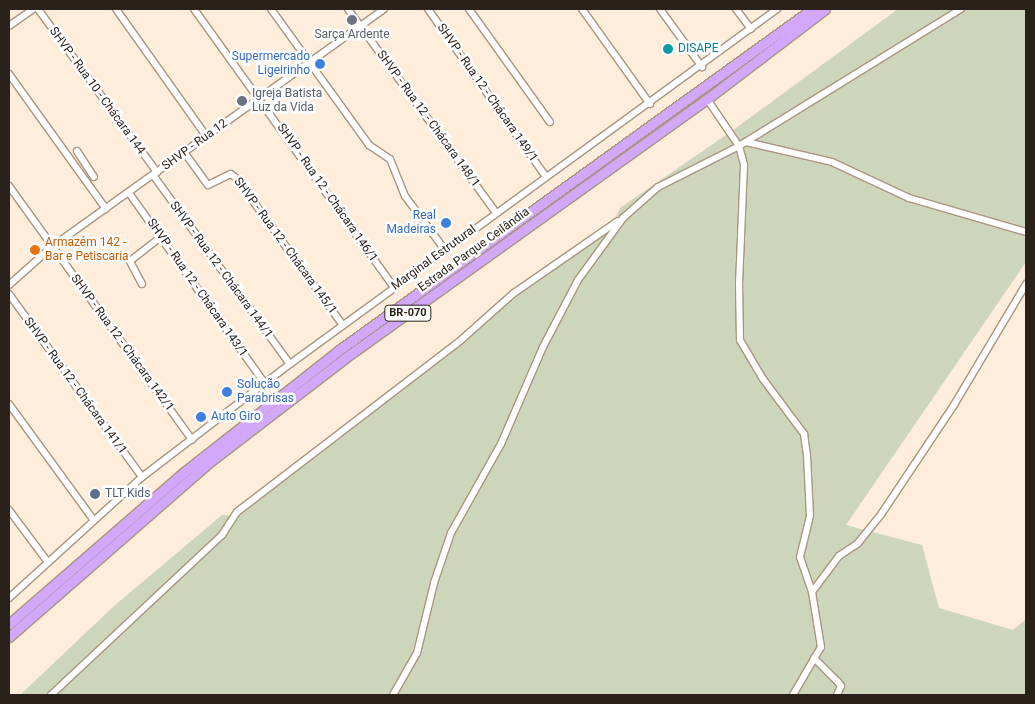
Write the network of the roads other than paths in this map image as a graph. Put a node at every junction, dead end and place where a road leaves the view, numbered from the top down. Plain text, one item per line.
1 (33, 9) edge
2 (38, 9) edge
3 (116, 9) edge
4 (194, 9) edge
5 (271, 9) edge
6 (348, 9) edge
7 (384, 9) edge
8 (428, 9) edge
9 (469, 9) edge
10 (582, 9) edge
11 (660, 9) edge
12 (736, 9) edge
13 (777, 9) edge
14 (812, 9) edge
15 (825, 9) edge
16 (961, 9) edge
17 (9, 26) edge
18 (360, 26) junction
19 (751, 29) junction
20 (309, 62) junction
21 (702, 67) junction
22 (9, 74) edge
23 (259, 98) junction
24 (707, 99) junction
25 (650, 104) junction
26 (550, 122) dead end
27 (206, 136) junction
28 (746, 142) junction
29 (739, 146) junction
30 (184, 152) junction
31 (72, 161) junction
32 (155, 174) junction
33 (94, 177) dead end
34 (546, 177) junction
35 (9, 186) edge
36 (129, 193) junction
37 (106, 208) junction
38 (496, 213) junction
39 (623, 218) junction
40 (1026, 232) edge
41 (161, 237) junction
42 (53, 246) junction
43 (444, 250) junction
44 (142, 284) dead end
45 (1026, 284) edge
46 (9, 285) edge
47 (394, 287) junction
48 (9, 294) edge
49 (342, 324) junction
50 (290, 364) junction
51 (265, 384) junction
52 (9, 404) edge
53 (192, 440) junction
54 (142, 477) junction
55 (9, 510) edge
56 (93, 519) junction
57 (47, 561) junction
58 (812, 592) junction
59 (9, 598) edge
60 (9, 624) edge
61 (9, 637) edge
62 (814, 658) junction
63 (51, 695) edge
64 (394, 695) edge
65 (793, 695) edge
66 (837, 695) edge

1 - 17 street
2 - 32 street, SHVP - Rua 10 - Chácara 144
3 - 27 street
4 - 23 street, SHVP - Rua 12 - Chácara 146/1
5 - 20 street
6 - 18 street, SHVP - Rua 12 - Chácara 148/1
7 - 18 street, SHVP - Rua 12
8 - 34 street, SHVP - Rua 12 - Chácara 149/1
9 - 26 street
10 - 25 street
11 - 21 street
12 - 19 street
13 - 19 street, Marginal Estrutural
14 - 60 highway, Estrada Parque Ceilândia / BR-070
15 - 24 highway, Estrada Parque Ceilândia / BR-070
16 - 28 street
18 - 20 street, SHVP - Rua 12
18 - 38 street, SHVP - Rua 12 - Chácara 148/1
19 - 21 street, Marginal Estrutural
20 - 23 street, SHVP - Rua 12
20 - 43 street
21 - 25 street, Marginal Estrutural
22 - 31 street
23 - 27 street, SHVP - Rua 12
23 - 47 street, SHVP - Rua 12 - Chácara 146/1
24 - 29 street
24 - 61 highway, Estrada Parque Ceilândia / BR-070
25 - 34 street, Marginal Estrutural
27 - 30 street, SHVP - Rua 12
28 - 29 street
28 - 40 street
29 - 39 street
29 - 58 street
30 - 32 street, SHVP - Rua 12
30 - 49 street, SHVP - Rua 12 - Chácara 145/1
31 - 33 street
31 - 37 street
32 - 36 street, SHVP - Rua 12
32 - 50 street, SHVP - Rua 12 - Chácara 144/1
34 - 38 street, Marginal Estrutural
35 - 42 street, SHVP - Rua 12 - Chácara 142/1
36 - 37 street, SHVP - Rua 12
36 - 41 street, SHVP - Rua 12 - Chácara 143/1
37 - 42 street, SHVP - Rua 12
38 - 43 street, Marginal Estrutural
39 - 63 street
39 - 64 street
41 - 44 street
41 - 51 street, SHVP - Rua 12 - Chácara 143/1
42 - 46 street, SHVP - Rua 12
42 - 53 street, SHVP - Rua 12 - Chácara 142/1
43 - 47 street, Marginal Estrutural
45 - 58 street
47 - 49 street, Marginal Estrutural
48 - 54 street, SHVP - Rua 12 - Chácara 141/1
49 - 50 street, Marginal Estrutural
50 - 51 street, Marginal Estrutural
51 - 53 street, Marginal Estrutural
52 - 56 street
53 - 54 street, Marginal Estrutural
54 - 56 street, Marginal Estrutural
55 - 57 street
56 - 57 street, Marginal Estrutural
57 - 59 street, Marginal Estrutural
58 - 62 street
62 - 65 street
62 - 66 street

